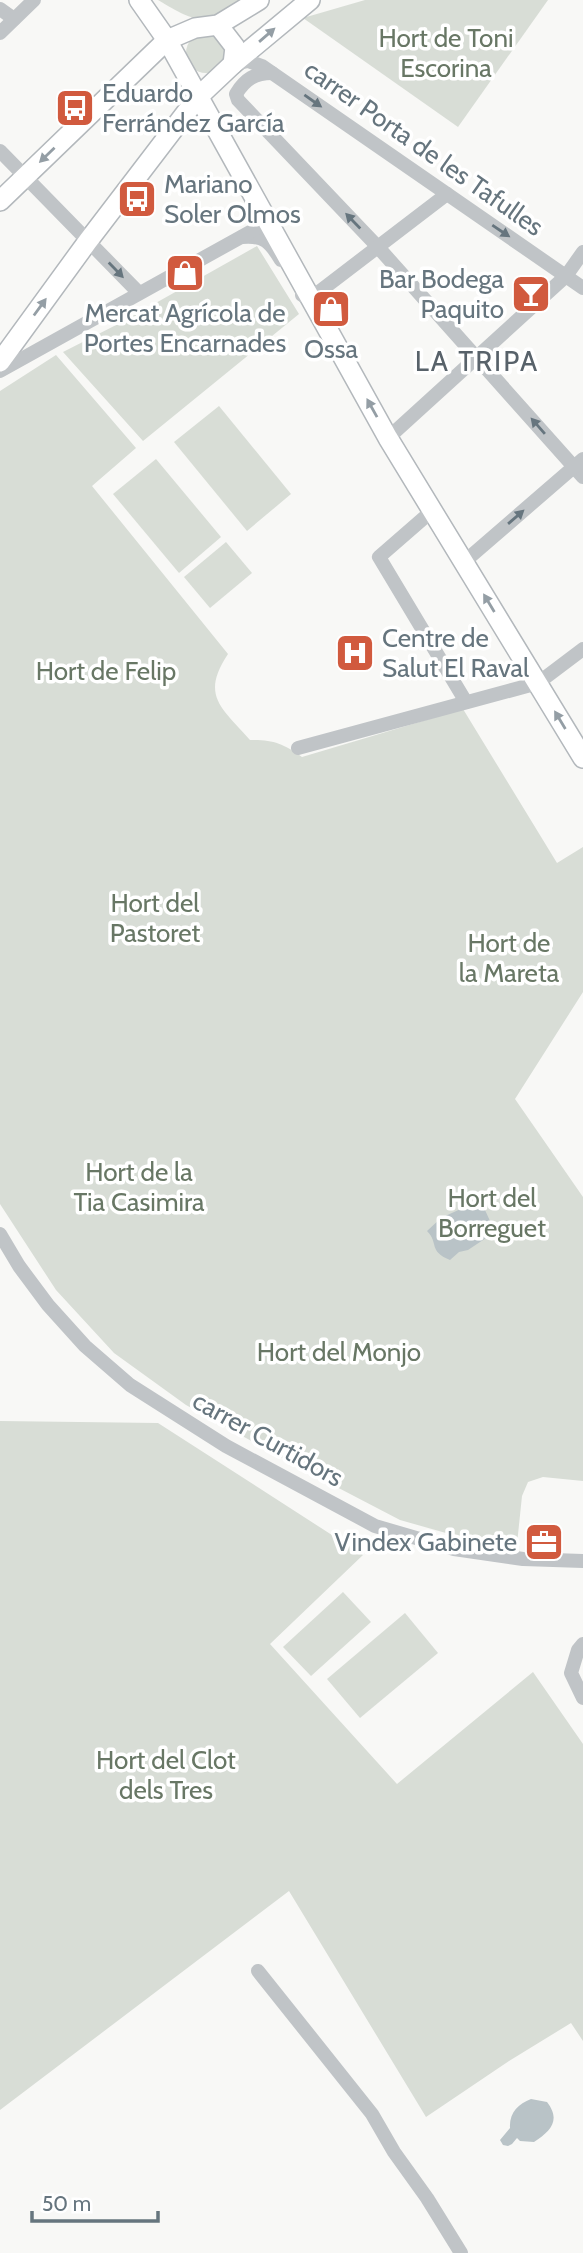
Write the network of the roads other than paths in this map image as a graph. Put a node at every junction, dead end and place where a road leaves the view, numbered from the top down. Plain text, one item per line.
1 (34, 0) edge
2 (139, 0) edge
3 (259, 0) edge
4 (310, 0) edge
5 (0, 9) edge
6 (14, 19) junction
7 (218, 25) junction
8 (0, 33) edge
9 (167, 40) junction
10 (233, 64) junction
11 (272, 72) junction
12 (198, 97) junction
13 (0, 151) edge
14 (25, 176) junction
15 (447, 194) junction
16 (0, 201) edge
17 (268, 222) junction
18 (240, 237) junction
19 (88, 241) junction
20 (377, 246) junction
21 (583, 252) edge
22 (566, 276) junction
23 (583, 288) edge
24 (139, 293) junction
25 (311, 298) junction
26 (478, 357) junction
27 (0, 362) edge
28 (0, 371) edge
29 (388, 438) junction
30 (580, 468) edge
31 (433, 510) junction
32 (464, 562) junction
33 (583, 649) edge
34 (538, 682) junction
35 (466, 702) junction
36 (298, 748) dead end
37 (583, 758) edge
38 (0, 1234) edge
39 (583, 1561) edge
40 (583, 1644) edge
41 (583, 1698) edge
42 (258, 1971) dead end
43 (461, 2253) edge

1 - 6 street
2 - 9 main road
3 - 7 main road
10 -> 4 main road
5 - 6 street
6 - 8 street
7 - 9 main road
7 - 10 main road
9 - 12 main road
9 -> 14 main road
10 - 11 street, carrer Porta de les Tafulles
10 - 12 main road
11 -> 15 street, carrer Porta de les Tafulles
20 -> 11 street
12 - 17 main road
12 - 19 main road
13 - 14 street
14 - 16 main road
14 - 19 street
15 - 20 street
15 -> 22 street, carrer Porta de les Tafulles
17 - 18 street
17 - 25 main road
18 - 24 street
18 - 25 street
19 -> 24 street
27 -> 19 main road
20 - 25 street
20 - 26 street
21 - 22 street
22 - 23 street, carrer Porta de les Tafulles
22 - 26 street
24 - 28 street
29 -> 25 main road
26 - 29 street
30 -> 26 street
29 - 31 main road
32 -> 30 street
31 - 32 main road
31 - 35 street
34 -> 32 main road
33 - 34 street
34 - 35 street
37 -> 34 main road
35 - 36 street
38 - 39 street, carrer Curtidors
40 - 41 street
42 - 43 street

